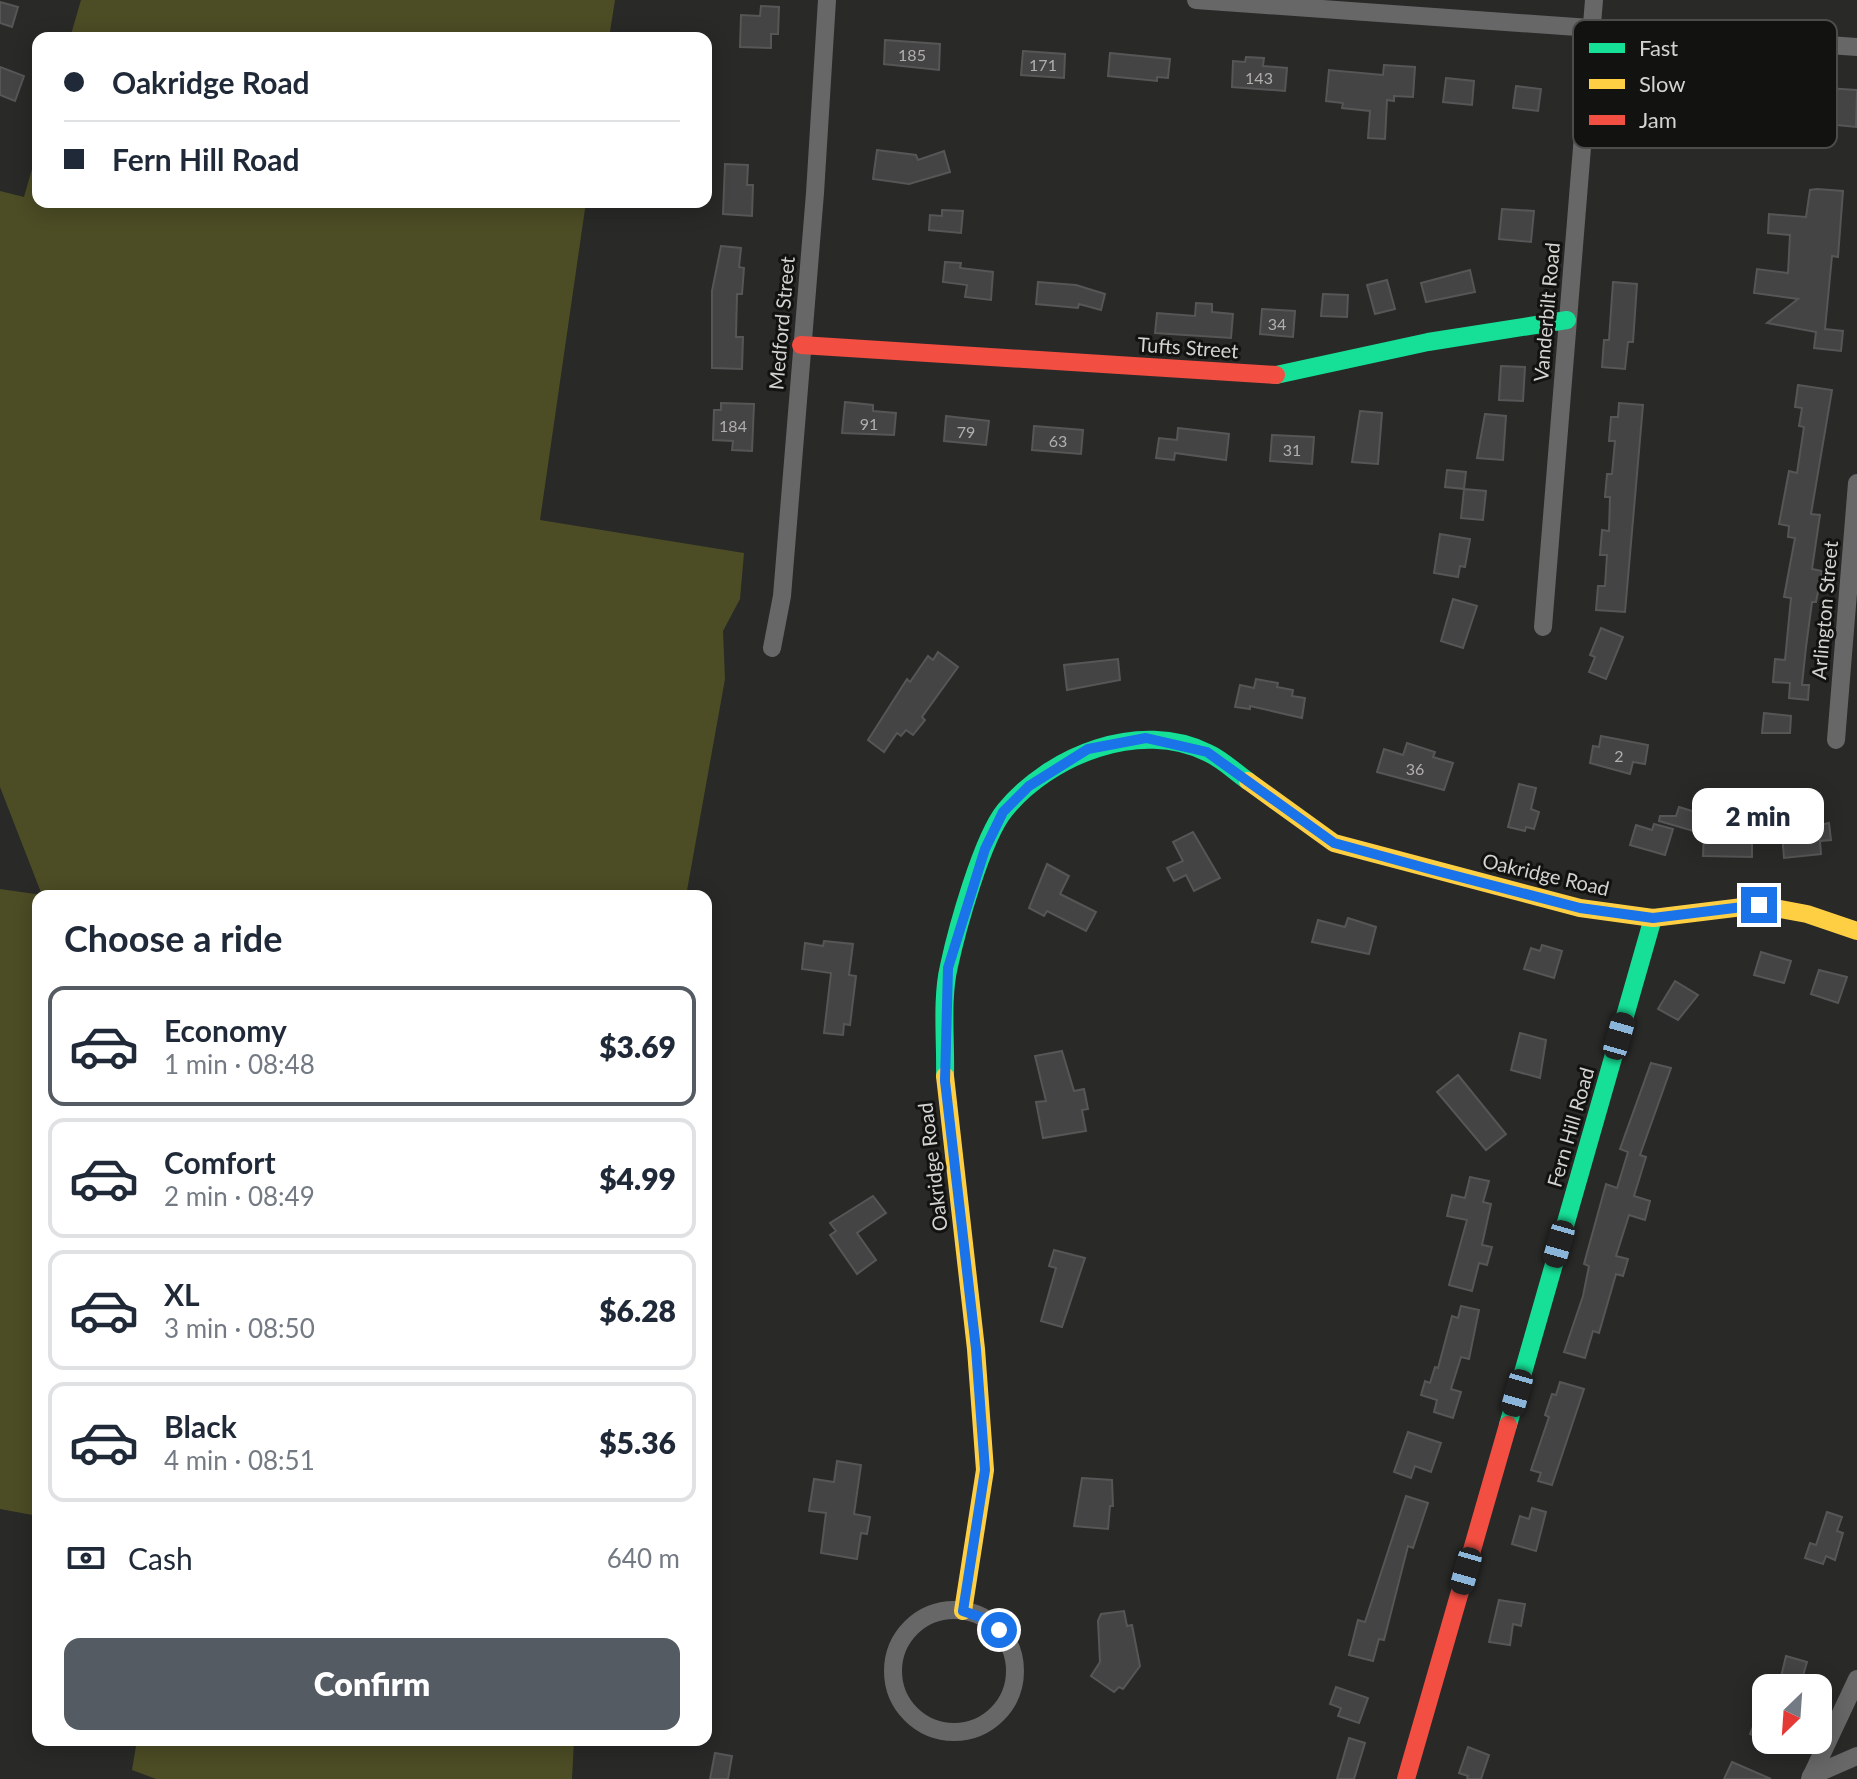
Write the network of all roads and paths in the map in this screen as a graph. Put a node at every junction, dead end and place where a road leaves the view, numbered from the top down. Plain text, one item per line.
1 (827, 0) edge
2 (1196, 0) edge
3 (1594, 0) edge
4 (1593, 20) edge
5 (1573, 28) edge
6 (1837, 46) edge
7 (1857, 47) edge
8 (1582, 148) edge
9 (1567, 320) junction
10 (801, 345) junction
11 (1857, 483) edge
12 (1852, 576) edge
13 (1543, 627) dead end
14 (772, 648) dead end
15 (1836, 740) dead end
16 (1653, 918) junction
17 (1857, 931) edge
18 (963, 1611) junction
19 (1857, 1679) edge
20 (1857, 1756) edge
21 (1811, 1778) edge
22 (1406, 1779) edge

1 - 10 street, Medford Street
2 - 5 street
3 - 4 street, Vanderbilt Road
6 - 7 street
8 - 9 street, Vanderbilt Road
9 - 10 street, Tufts Street
9 - 13 street, Vanderbilt Road
10 - 14 street, Medford Street
11 - 12 street, Arlington Street
12 - 15 street, Arlington Street
16 - 17 street
16 - 18 street, Oakridge Road
16 - 22 street, Fern Hill Road
18 - 18 street
19 - 21 street
20 - 21 street

